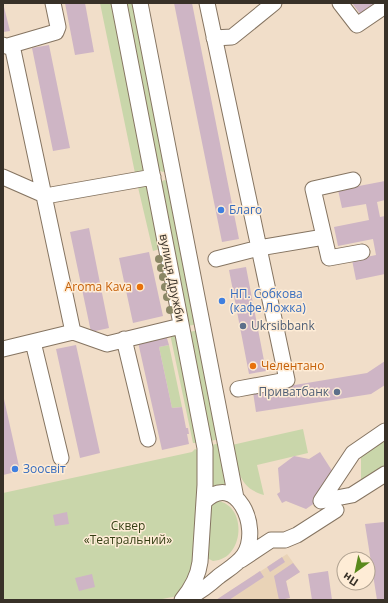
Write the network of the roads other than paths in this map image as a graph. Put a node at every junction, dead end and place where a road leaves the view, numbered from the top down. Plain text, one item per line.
1 (53, 3) edge
2 (119, 3) edge
3 (140, 3) edge
4 (207, 3) edge
5 (274, 3) edge
6 (340, 3) edge
7 (385, 6) edge
8 (214, 38) junction
9 (5, 45) edge
10 (172, 166) junction
11 (3, 177) edge
12 (153, 178) junction
13 (353, 180) dead end
14 (176, 184) junction
15 (44, 195) junction
16 (324, 237) junction
17 (259, 248) junction
18 (362, 252) dead end
19 (216, 259) dead end
20 (182, 326) junction
21 (73, 332) junction
22 (124, 339) junction
23 (33, 342) junction
24 (3, 349) edge
25 (238, 389) dead end
26 (385, 431) edge
27 (148, 439) dead end
28 (61, 458) dead end
29 (385, 474) edge
30 (236, 498) junction
31 (204, 502) junction
32 (336, 510) dead end
33 (249, 523) junction
34 (271, 540) junction
35 (200, 555) junction
36 (239, 562) junction
37 (226, 571) junction
38 (189, 599) edge

1 - 9 street
2 - 12 street, вулиця Дружби
3 - 10 street, вулиця Дружби
4 - 8 street
5 - 8 street
6 - 7 street
8 - 17 street
9 - 15 street
10 - 12 street
10 - 14 street, вулиця Дружби
11 - 15 street
12 - 14 street
12 - 15 street
12 - 20 street, вулиця Дружби
13 - 16 street
14 - 30 street, вулиця Дружби
15 - 21 street
16 - 17 street
16 - 18 street
17 - 19 street
17 - 25 street
20 - 22 street
20 - 31 street, вулиця Дружби
21 - 22 street
21 - 23 street
22 - 27 street
23 - 24 street
23 - 28 street
26 - 29 street
30 - 31 street
30 - 33 street
31 - 35 street, вулиця Дружби
32 - 34 street
33 - 34 street
33 - 36 street
34 - 36 street
35 - 37 street
35 - 38 street, вулиця Дружби
36 - 37 street
37 - 38 street

